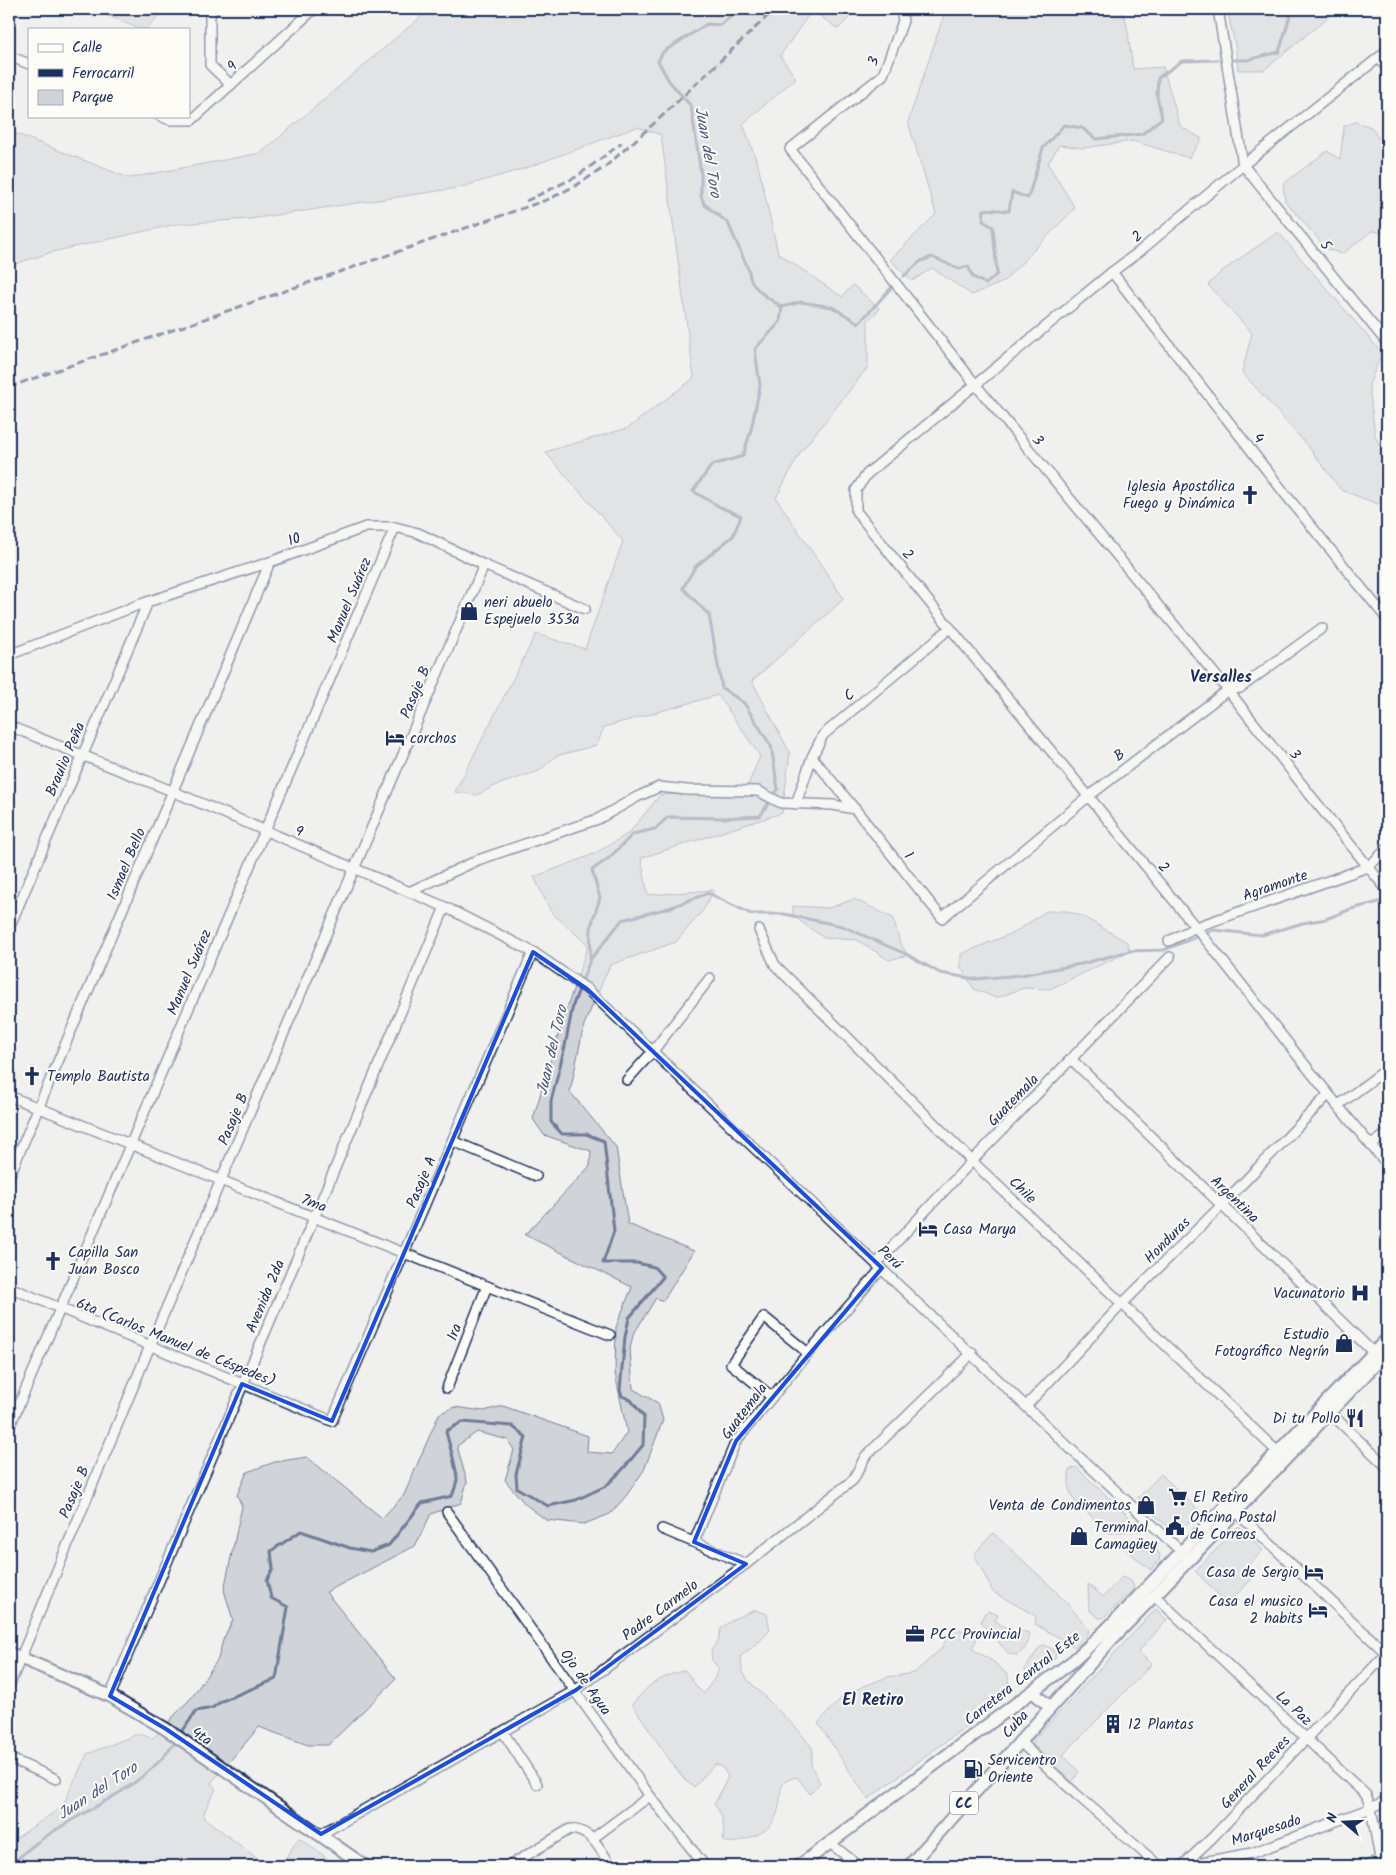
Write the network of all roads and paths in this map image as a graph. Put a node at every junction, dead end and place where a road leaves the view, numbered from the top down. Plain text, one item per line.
1 (214, 9) edge
2 (314, 9) edge
3 (1218, 9) edge
4 (901, 10) dead end
5 (1387, 51) edge
6 (9, 56) edge
7 (1379, 58) junction
8 (28, 64) edge
9 (1387, 68) edge
10 (231, 85) junction
11 (165, 118) edge
12 (1243, 165) junction
13 (1112, 272) junction
14 (1387, 343) edge
15 (975, 384) junction
16 (395, 528) junction
17 (270, 562) junction
18 (484, 565) junction
19 (148, 602) junction
20 (585, 609) dead end
21 (1387, 619) edge
22 (1322, 628) dead end
23 (949, 629) junction
24 (9, 655) edge
25 (1228, 690) junction
26 (9, 726) edge
27 (82, 754) junction
28 (812, 757) junction
29 (172, 791) junction
30 (1088, 796) junction
31 (796, 804) junction
32 (856, 809) junction
33 (265, 831) junction
34 (1387, 849) edge
35 (1368, 867) junction
36 (354, 869) junction
37 (1387, 890) edge
38 (409, 892) junction
39 (445, 907) junction
40 (942, 918) joint
41 (1196, 927) junction
42 (9, 928) edge
43 (759, 930) dead end
44 (1169, 941) dead end
45 (533, 952) junction
46 (1170, 957) dead end
47 (570, 976) joint
48 (710, 978) dead end
49 (653, 1051) junction
50 (1071, 1059) junction
51 (1387, 1069) edge
52 (627, 1080) dead end
53 (1328, 1095) junction
54 (9, 1096) edge
55 (1337, 1106) junction
56 (38, 1108) junction
57 (1387, 1134) edge
58 (453, 1141) junction
59 (131, 1143) junction
60 (1371, 1145) junction
61 (972, 1161) junction
62 (1387, 1164) edge
63 (536, 1176) dead end
64 (9, 1177) edge
65 (221, 1181) junction
66 (1222, 1205) junction
67 (314, 1218) junction
68 (405, 1253) junction
69 (880, 1266) junction
70 (487, 1286) junction
71 (9, 1287) edge
72 (1122, 1304) junction
73 (59, 1309) junction
74 (610, 1335) dead end
75 (1387, 1339) edge
76 (150, 1346) junction
77 (808, 1353) junction
78 (972, 1353) junction
79 (1380, 1355) edge
80 (242, 1384) junction
81 (447, 1388) dead end
82 (772, 1397) junction
83 (1027, 1405) junction
84 (1326, 1409) junction
85 (332, 1421) joint
86 (9, 1428) edge
87 (1281, 1455) junction
88 (1387, 1467) edge
89 (1231, 1507) junction
90 (447, 1512) dead end
91 (662, 1528) dead end
92 (694, 1542) junction
93 (1186, 1555) junction
94 (746, 1564) junction
95 (1155, 1596) junction
96 (9, 1653) edge
97 (1387, 1654) edge
98 (21, 1658) junction
99 (1084, 1670) joint
100 (1050, 1680) junction
101 (9, 1686) edge
102 (576, 1690) junction
103 (1032, 1692) junction
104 (1063, 1692) junction
105 (110, 1696) junction
106 (1050, 1707) junction
107 (503, 1732) junction
108 (1306, 1738) junction
109 (1019, 1741) junction
110 (9, 1758) edge
111 (56, 1779) dead end
112 (537, 1784) dead end
113 (650, 1796) junction
114 (1387, 1800) edge
115 (1372, 1808) junction
116 (320, 1834) junction
117 (592, 1839) junction
118 (830, 1843) junction
119 (1383, 1858) edge
120 (364, 1866) edge
121 (509, 1866) edge
122 (611, 1866) edge
123 (705, 1866) edge
124 (799, 1866) edge
125 (859, 1866) edge
126 (909, 1866) edge
127 (1163, 1866) edge
128 (1180, 1866) edge
129 (1366, 1866) edge

1 - 10 street
2 - 10 street, 9
3 - 12 street
4 - 15 street, 3
5 - 7 street, 2
6 - 8 street
7 - 9 street
7 - 12 street, 2
10 - 11 street, 9
12 - 13 street, 2
12 - 14 street, 5
13 - 15 street, 2
13 - 21 street, 4
15 - 23 street, 2
15 - 25 street, 3
16 - 17 street, 10
16 - 18 street, 10
16 - 33 street, Manuel Suárez
17 - 19 street, 10
17 - 29 street, Ismael Bello
18 - 20 street, 10
18 - 36 street, Pasaje B
19 - 24 street, 10
19 - 27 street, Braulio Peña
22 - 25 street, B
23 - 28 street, C
23 - 30 street, 2
25 - 30 street, B
25 - 35 street, 3
26 - 27 street, 9
27 - 29 street, 9
27 - 42 street, Braulio Peña
28 - 31 street, C
28 - 32 street, 1
29 - 33 street, 9
29 - 56 street, Ismael Bello
30 - 40 street, B
30 - 41 street, 2
31 - 32 street
31 - 38 street
32 - 40 street, 1
33 - 36 street, 9
33 - 59 street, Manuel Suárez
34 - 35 street, Agramonte
35 - 37 street, 3
35 - 41 street, Agramonte
36 - 38 street, 9
36 - 65 street, Pasaje B
38 - 39 street, 9
39 - 45 street, 9
39 - 67 street, Avenida 2da
41 - 44 street, Agramonte
41 - 53 street, 2
43 - 61 street, Chile
45 - 47 street, 9
45 - 58 street, Pasaje A
46 - 50 street, Guatemala
47 - 49 street, Perú
48 - 49 street
49 - 52 street
49 - 69 street, Perú
50 - 61 street, Guatemala
50 - 66 street, Argentina
51 - 55 street
53 - 55 street, 2
53 - 66 street, Honduras
54 - 56 street, 7ma
55 - 60 street, 2
56 - 59 street, 7ma
56 - 64 street, Ismael Bello
57 - 60 street
58 - 63 street
58 - 68 street, Pasaje A
59 - 65 street, 7ma
59 - 73 street, Manuel Suárez
60 - 62 street, 2
61 - 69 street, Guatemala
61 - 72 street, Chile
65 - 67 street, 7ma
65 - 76 street, Pasaje B
66 - 72 street, Honduras
66 - 79 street, Argentina
67 - 68 street, 7ma
67 - 80 street, Avenida 2da
68 - 70 street, 7ma
68 - 85 street, Pasaje A
69 - 77 street, Guatemala
69 - 78 street, Perú
70 - 74 street, 7ma
70 - 81 street, 1ra
71 - 73 street, 6ta (Carlos Manuel de Céspedes)
72 - 83 street, Honduras
72 - 87 street, Chile
73 - 76 street, 6ta (Carlos Manuel de Céspedes)
73 - 86 street, Manuel Suárez
75 - 79 main road, Carretera Central Este / CC
76 - 80 street, 6ta (Carlos Manuel de Céspedes)
76 - 98 street, Pasaje B
77 - 82 street, Guatemala
77 - 82 street
78 - 83 street, Perú
78 - 94 street, Padre Carmelo
79 - 84 main road, Carretera Central Este / CC
80 - 85 street, 6ta (Carlos Manuel de Céspedes)
80 - 105 street, Avenida 2da
82 - 92 street, Guatemala
83 - 93 street, Perú
84 - 87 main road, Carretera Central Este / CC
84 - 88 street
87 - 89 main road, Carretera Central Este / CC
89 - 93 main road, Carretera Central Este / CC
89 - 97 street
90 - 102 street, Ojo de Agua
91 - 92 street
92 - 94 street
93 - 95 main road, Carretera Central Este / CC
93 - 100 main road, Carretera Central Este / CC
94 - 102 street, Padre Carmelo
95 - 99 main road, Carretera Central Este / CC
95 - 108 street, La Paz
96 - 98 main road, 4ta
97 - 108 street, General Reeves
98 - 101 street, Pasaje B
98 - 105 main road, 4ta
99 - 104 main road, Cuba / CC
100 - 103 main road, Carretera Central Este / CC
100 - 104 main road
102 - 107 street, Padre Carmelo
102 - 113 street, Ojo de Agua
103 - 106 main road
103 - 118 main road, Carretera Central Este / CC
104 - 106 main road, Cuba / CC
105 - 116 main road, 4ta
106 - 109 main road, Cuba / CC
107 - 112 street
107 - 116 street, Padre Carmelo
108 - 115 street, La Paz
108 - 128 street, General Reeves
109 - 126 main road, Cuba / CC
109 - 127 street
110 - 111 street
113 - 117 street
113 - 123 street, Ojo de Agua
114 - 115 street, Marquesado
115 - 119 street, La Paz
115 - 128 street, Marquesado
116 - 120 main road, 4ta
117 - 121 street
117 - 122 street
118 - 124 main road, Carretera Central Este / CC
118 - 125 street
119 - 129 street

